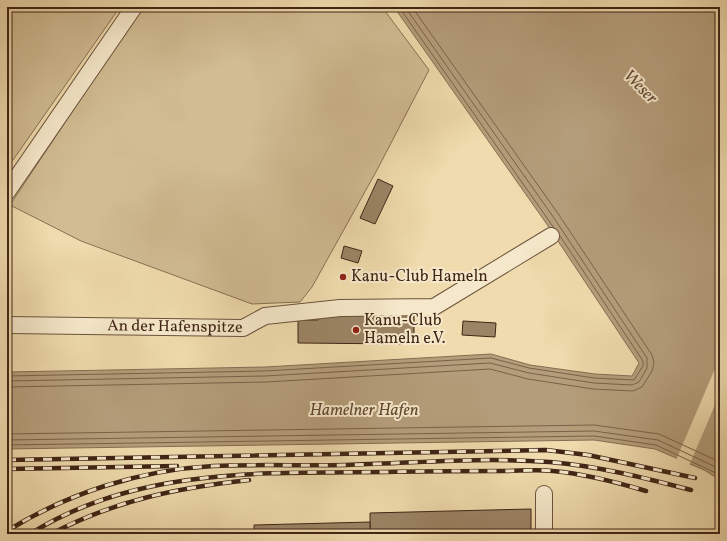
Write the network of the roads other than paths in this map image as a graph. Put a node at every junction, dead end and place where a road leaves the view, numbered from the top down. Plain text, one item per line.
1 (134, 7) edge
2 (7, 192) edge
3 (552, 236) dead end
4 (7, 325) edge
5 (544, 494) dead end
6 (544, 534) edge

1 - 2 street
3 - 4 street, An der Hafenspitze
5 - 6 street

